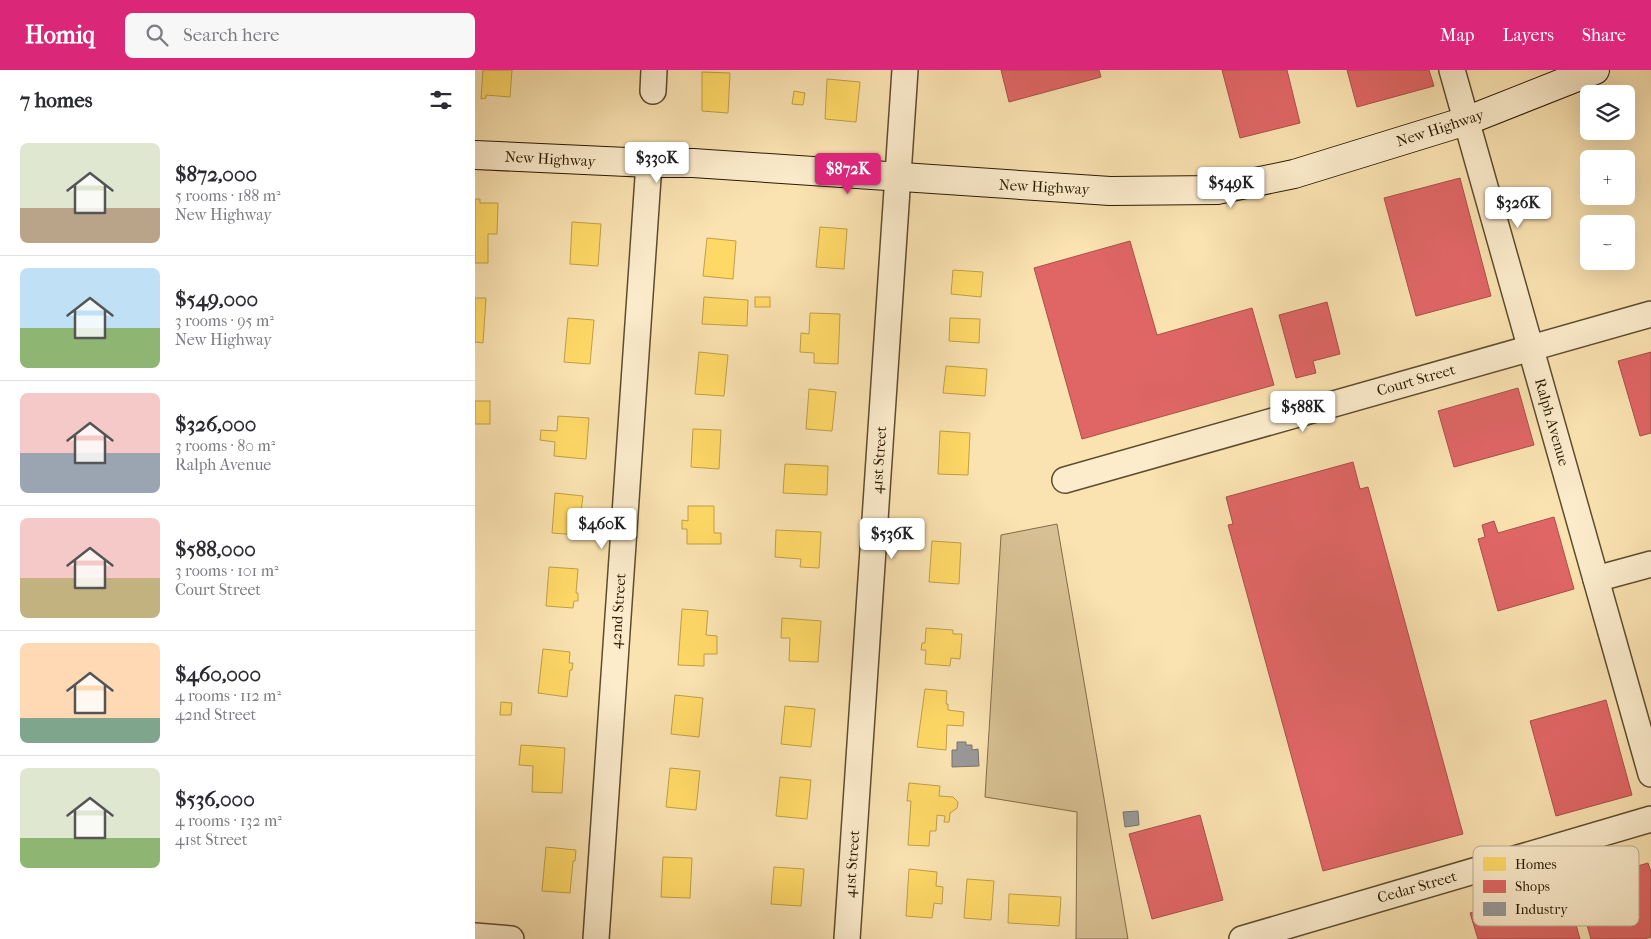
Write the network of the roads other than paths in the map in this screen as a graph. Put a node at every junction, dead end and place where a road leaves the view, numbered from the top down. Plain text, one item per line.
1 (905, 70) edge
2 (1452, 70) edge
3 (1595, 70) edge
4 (1466, 121) junction
5 (475, 155) edge
6 (649, 163) junction
7 (898, 178) junction
8 (1651, 314) edge
9 (1531, 348) junction
10 (1065, 480) dead end
11 (1651, 564) edge
12 (1596, 579) junction
13 (1651, 774) edge
14 (1651, 819) edge
15 (1559, 846) edge
16 (1473, 871) edge
17 (475, 936) edge
18 (511, 939) edge
19 (595, 939) edge
20 (847, 939) edge
21 (1241, 939) edge

1 - 7 street, 41st Street
2 - 4 street, Ralph Avenue
3 - 4 main road, New Highway
4 - 7 main road, New Highway
4 - 9 street, Ralph Avenue
5 - 6 main road, New Highway
6 - 7 main road, New Highway
6 - 19 street, 42nd Street
7 - 20 street, 41st Street
8 - 9 street, Court Street
9 - 10 street, Court Street
9 - 12 street, Ralph Avenue
11 - 12 street
12 - 13 street, Ralph Avenue
14 - 15 street, Cedar Street
16 - 21 street, Cedar Street
17 - 18 street

